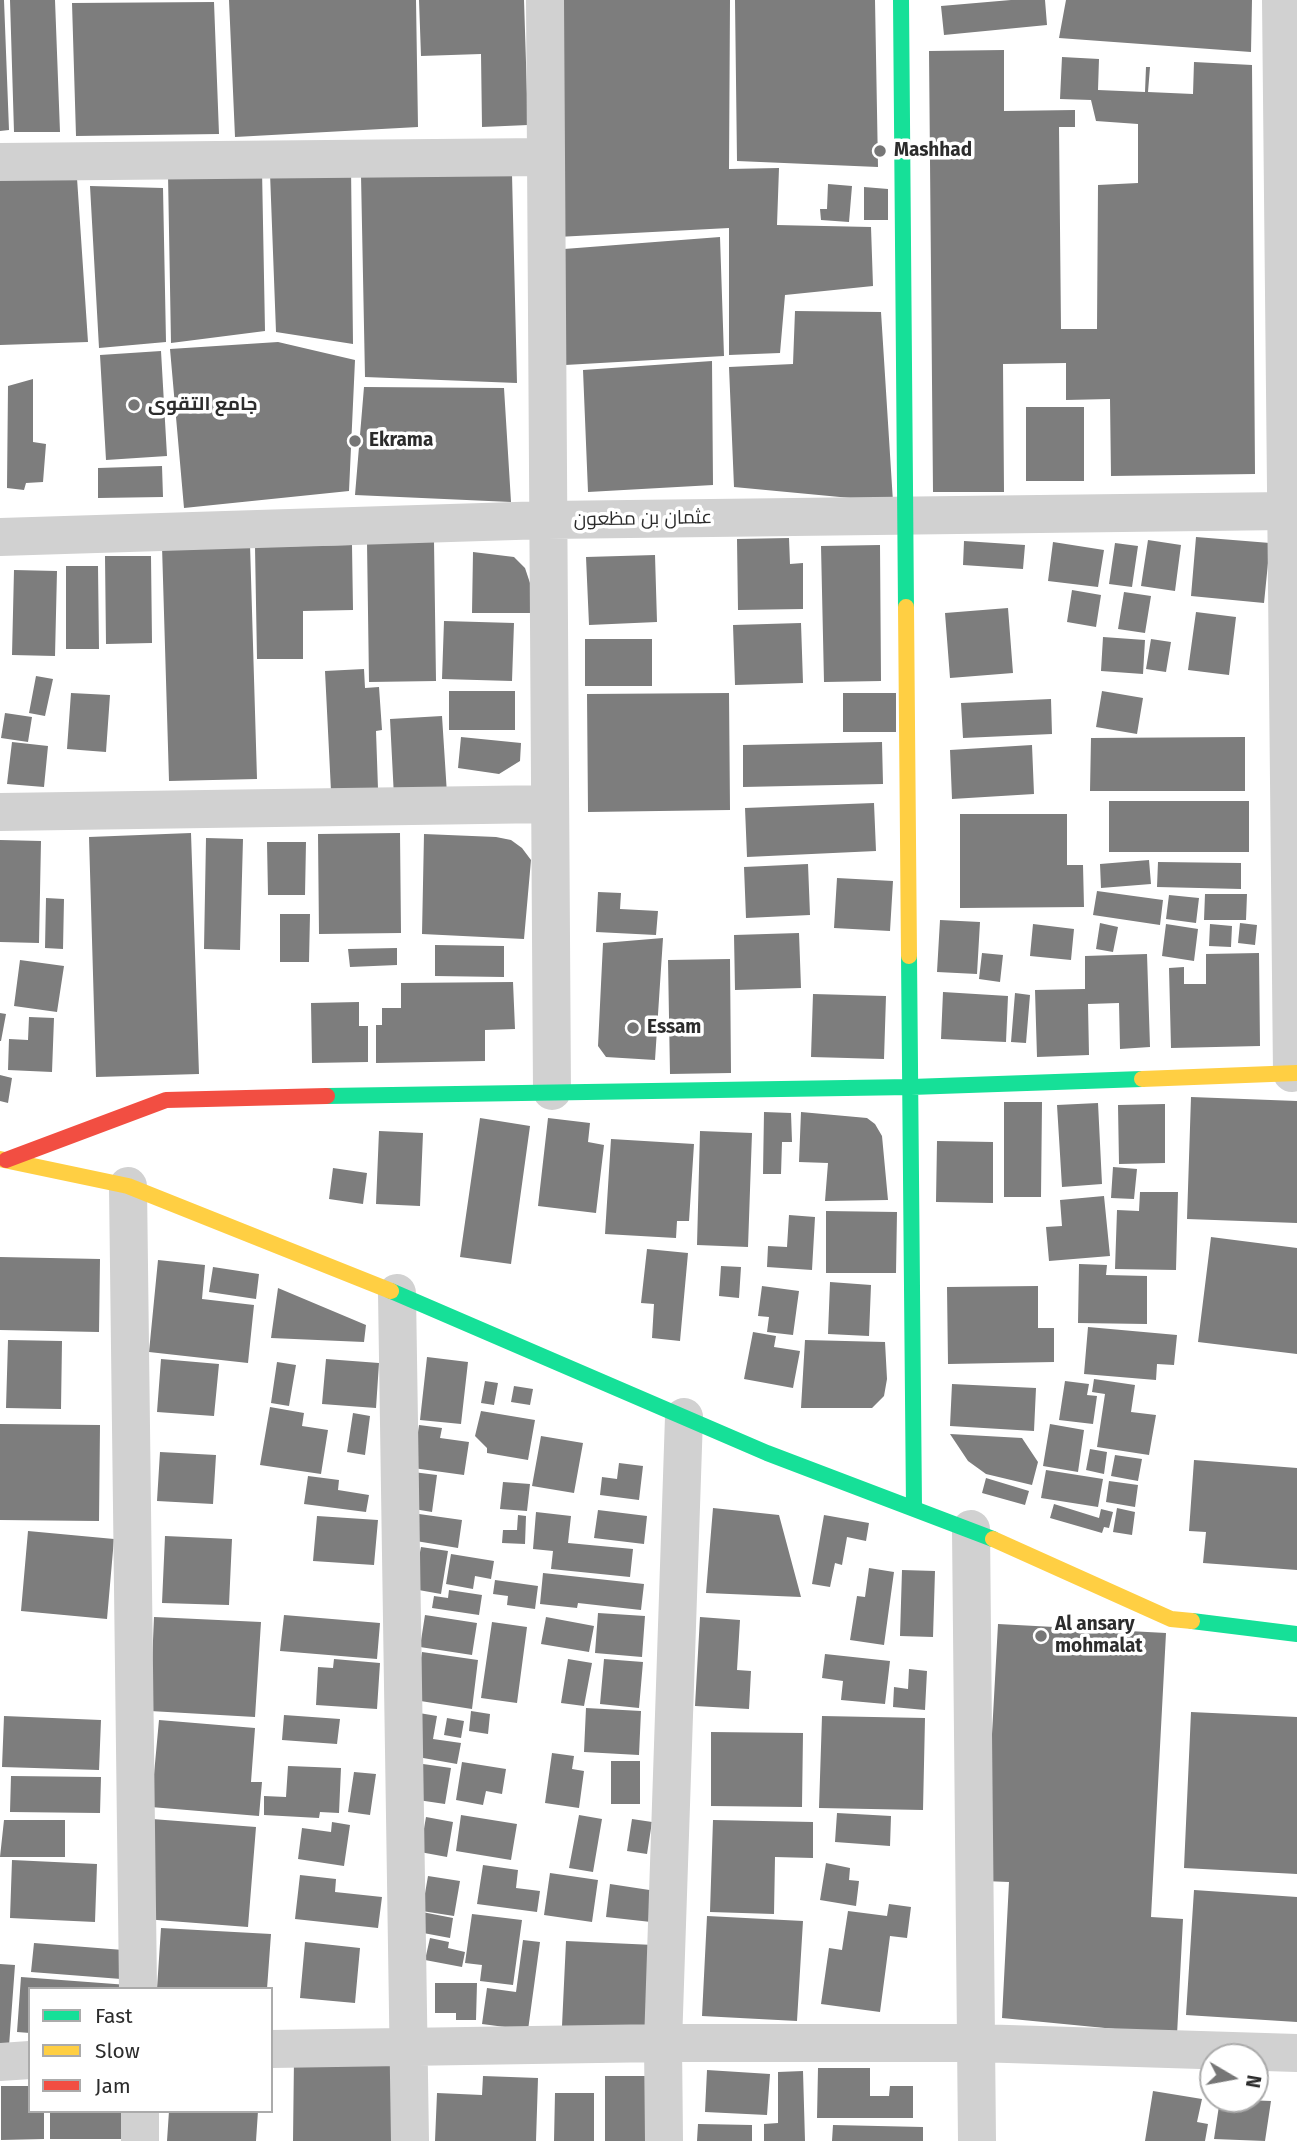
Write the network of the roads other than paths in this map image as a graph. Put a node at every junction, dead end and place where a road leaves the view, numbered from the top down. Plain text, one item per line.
1 (545, 0) edge
2 (901, 0) edge
3 (1281, 0) edge
4 (544, 157) junction
5 (0, 162) edge
6 (1291, 332) edge
7 (1286, 511) junction
8 (905, 517) junction
9 (547, 520) junction
10 (0, 537) edge
11 (550, 804) junction
12 (0, 812) edge
13 (1294, 1073) edge
14 (911, 1087) junction
15 (552, 1091) junction
16 (3, 1160) edge
17 (128, 1186) junction
18 (397, 1293) junction
19 (684, 1417) junction
20 (915, 1508) junction
21 (971, 1529) junction
22 (1297, 1634) edge
23 (138, 1987) edge
24 (663, 2043) junction
25 (976, 2043) junction
26 (411, 2048) junction
27 (273, 2049) edge
28 (1297, 2053) edge
29 (28, 2060) edge
30 (0, 2062) edge
31 (139, 2113) edge
32 (140, 2141) edge
33 (410, 2141) edge
34 (664, 2141) edge
35 (978, 2141) edge

1 - 4 street
2 - 8 street
3 - 6 street
4 - 5 street
4 - 9 street
6 - 7 street
7 - 8 street, عثمان بن مظعون
7 - 13 street
8 - 9 street, عثمان بن مظعون
8 - 14 street
9 - 10 street, عثمان بن مظعون
9 - 11 street
11 - 12 street
11 - 15 street
13 - 14 street
14 - 15 street
14 - 20 street
15 - 16 street
16 - 17 street
17 - 18 street
17 - 23 street
18 - 19 street
18 - 26 street
19 - 20 street
19 - 24 street
20 - 21 street
21 - 22 street
21 - 25 street
24 - 25 street
24 - 26 street
24 - 34 street
25 - 28 street
25 - 35 street
26 - 27 street
26 - 33 street
29 - 30 street
31 - 32 street

